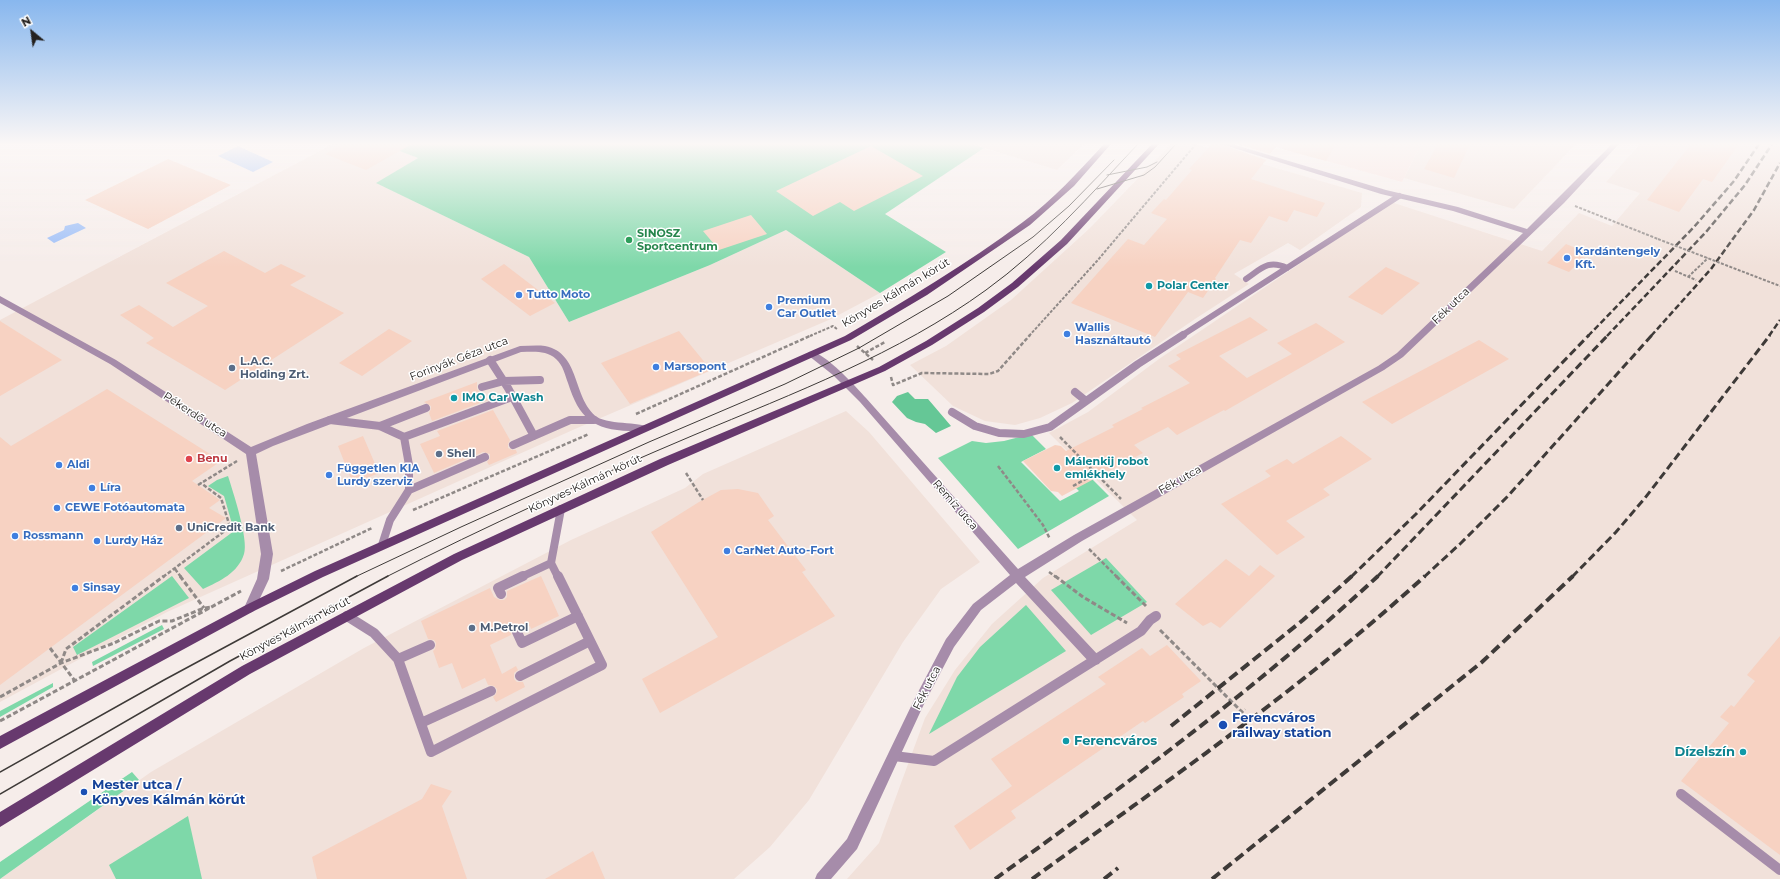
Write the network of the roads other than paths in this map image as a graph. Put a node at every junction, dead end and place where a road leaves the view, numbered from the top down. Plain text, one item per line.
1 (1070, 185) edge
2 (1117, 185) edge
3 (1362, 185) edge
4 (1576, 185) edge
5 (1399, 196) junction
6 (1528, 232) junction
7 (1287, 268) junction
8 (1246, 279) dead end
9 (2, 302) edge
10 (812, 354) junction
11 (490, 360) junction
12 (540, 380) dead end
13 (504, 381) junction
14 (847, 384) junction
15 (482, 387) dead end
16 (1075, 392) dead end
17 (512, 397) junction
18 (1086, 401) junction
19 (426, 408) dead end
20 (952, 412) dead end
21 (330, 420) junction
22 (594, 420) junction
23 (380, 426) junction
24 (645, 428) junction
25 (534, 436) junction
26 (404, 437) junction
27 (513, 445) dead end
28 (251, 452) junction
29 (485, 457) dead end
30 (409, 490) junction
31 (562, 509) junction
32 (382, 545) junction
33 (551, 563) junction
34 (1017, 576) junction
35 (501, 594) dead end
36 (250, 608) junction
37 (347, 616) junction
38 (578, 616) junction
39 (1153, 618) road end
40 (517, 632) dead end
41 (590, 641) junction
42 (430, 645) dead end
43 (398, 659) junction
44 (1095, 660) junction
45 (520, 676) dead end
46 (491, 691) dead end
47 (421, 723) junction
48 (0, 744) edge
49 (894, 756) junction
50 (1681, 794) dead end
51 (0, 820) edge
52 (1780, 870) edge
53 (822, 879) edge

1 - 10 main road, Könyves Kálmán körút
2 - 14 main road, Könyves Kálmán körút
3 - 5 street
4 - 6 street, Fék utca
5 - 6 street
5 - 7 lane
6 - 34 street, Fék utca
7 - 8 lane
7 - 18 lane
9 - 28 street, Pékerdő utca
10 - 14 street, Remíz utca
10 - 24 main road, Könyves Kálmán körút
11 - 13 lane
11 - 21 street, Forinyák Géza utca
11 - 22 street, Forinyák Géza utca
12 - 13 lane
13 - 15 lane
13 - 17 lane
14 - 31 main road, Könyves Kálmán körút
14 - 34 street, Remíz utca
16 - 18 lane
17 - 25 lane
17 - 26 lane
18 - 20 lane
19 - 23 lane
21 - 23 lane
21 - 28 street, Forinyák Géza utca
22 - 24 street
22 - 25 lane
23 - 26 lane
24 - 32 main road, Könyves Kálmán körút
25 - 27 lane
26 - 30 lane
28 - 36 street
29 - 30 lane
30 - 32 lane
31 - 33 lane
31 - 37 main road, Könyves Kálmán körút
32 - 36 main road, Könyves Kálmán körút
33 - 35 lane
33 - 38 lane
34 - 44 street, Remíz utca
34 - 49 street, Fék utca
36 - 48 main road, Könyves Kálmán körút
37 - 43 lane
37 - 51 main road, Könyves Kálmán körút
38 - 40 lane
38 - 41 lane
39 - 44 lane
41 - 45 lane
41 - 47 lane
42 - 43 lane
43 - 47 lane
44 - 49 lane
46 - 47 lane
49 - 53 street, Fék utca
50 - 52 lane

